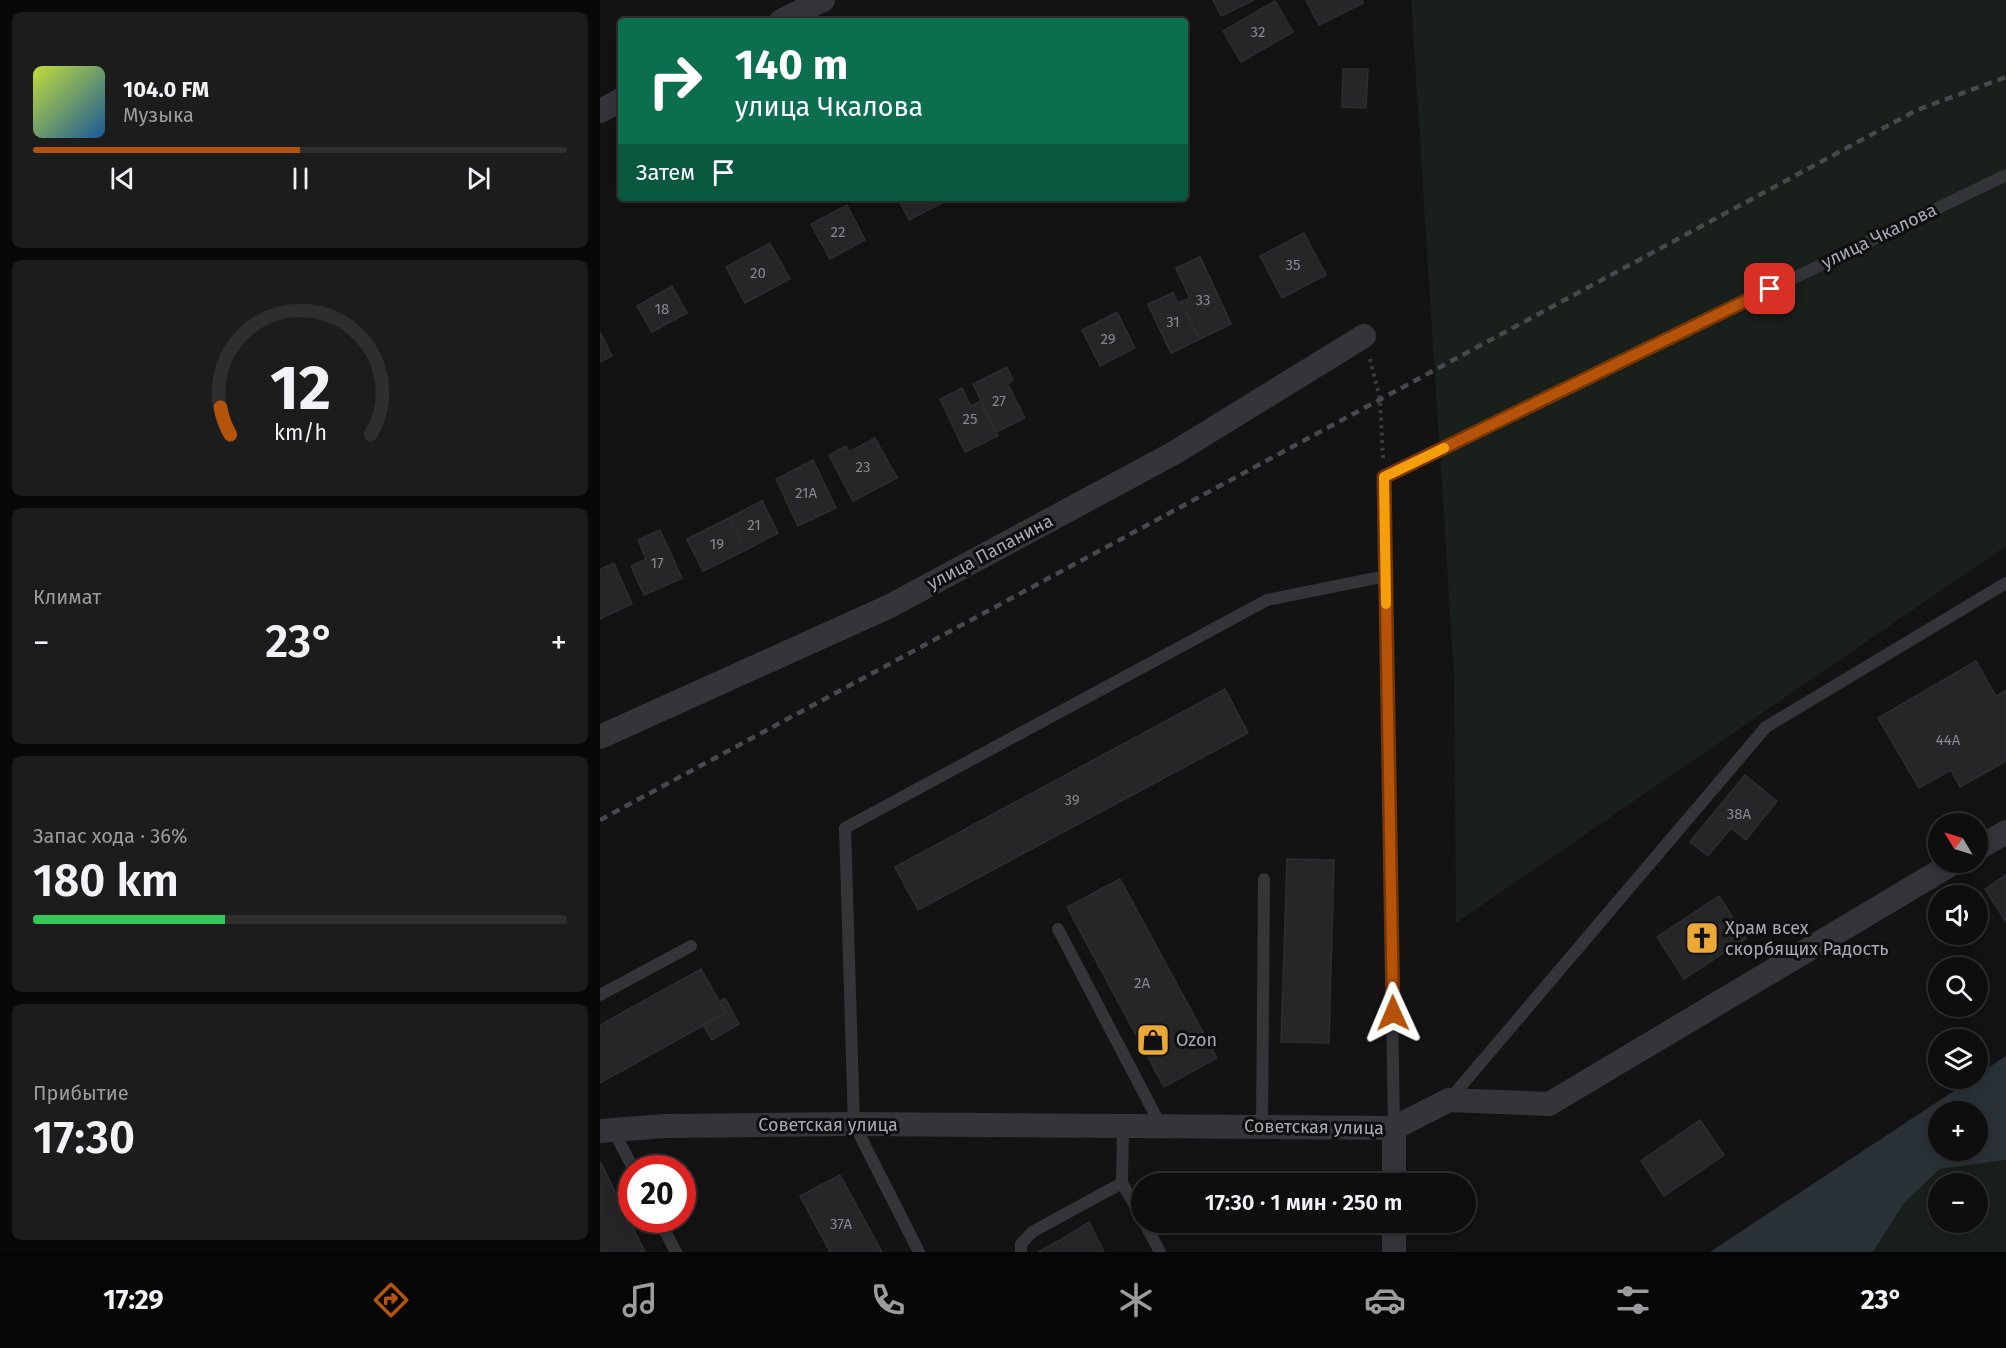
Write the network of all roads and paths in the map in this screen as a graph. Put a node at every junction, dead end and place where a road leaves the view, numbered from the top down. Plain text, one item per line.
1 (823, 0) edge
2 (787, 18) edge
3 (618, 102) edge
4 (600, 111) edge
5 (2006, 175) edge
6 (1364, 336) joint
7 (1384, 477) junction
8 (1386, 576) junction
9 (2006, 583) edge
10 (600, 736) edge
11 (2006, 832) edge
12 (1988, 843) edge
13 (1937, 873) edge
14 (1264, 879) dead end
15 (1058, 929) dead end
16 (692, 946) dead end
17 (600, 995) edge
18 (1449, 1100) junction
19 (854, 1124) junction
20 (1123, 1126) junction
21 (1161, 1126) junction
22 (1262, 1127) junction
23 (1394, 1128) junction
24 (607, 1131) edge
25 (624, 1155) edge
26 (1394, 1173) edge
27 (1122, 1183) junction
28 (1131, 1199) edge
29 (666, 1233) edge
30 (1150, 1233) edge
31 (1394, 1233) edge
32 (676, 1252) edge
33 (919, 1252) edge
34 (1021, 1252) edge
35 (1160, 1252) edge
36 (1394, 1252) edge

1 - 2 street
3 - 4 street
5 - 7 lane, улица Чкалова
6 - 7 path
6 - 10 street, улица Папанина
7 - 8 lane
8 - 19 lane
8 - 23 lane
9 - 18 lane
11 - 12 street
13 - 18 street, Советская улица
14 - 22 lane
15 - 21 lane
16 - 17 lane
18 - 23 street, Советская улица
19 - 20 street, Советская улица
19 - 24 street, Советская улица
19 - 33 lane
20 - 21 street, Советская улица
20 - 27 lane
21 - 22 street, Советская улица
22 - 23 street, Советская улица
23 - 26 street
24 - 25 lane
27 - 28 lane
27 - 34 lane
29 - 32 lane
30 - 35 lane
31 - 36 street

